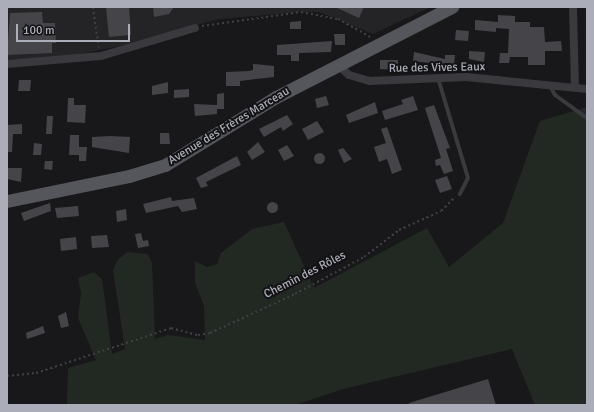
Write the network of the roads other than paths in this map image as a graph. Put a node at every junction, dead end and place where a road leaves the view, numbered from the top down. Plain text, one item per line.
1 (452, 7) edge
2 (573, 7) edge
3 (195, 28) road end
4 (7, 64) edge
5 (339, 66) junction
6 (438, 78) junction
7 (549, 84) junction
8 (574, 87) junction
9 (587, 89) edge
10 (587, 118) edge
11 (460, 194) road end
12 (7, 201) edge

1 - 5 main road, Avenue des Frères Marceau
2 - 8 street
3 - 4 street
5 - 6 street, Rue des Vives Eaux
5 - 12 main road, Avenue des Frères Marceau
6 - 7 street, Rue des Vives Eaux
6 - 11 lane
7 - 8 street, Rue des Vives Eaux
7 - 10 lane
8 - 9 street, Rue des Vives Eaux

